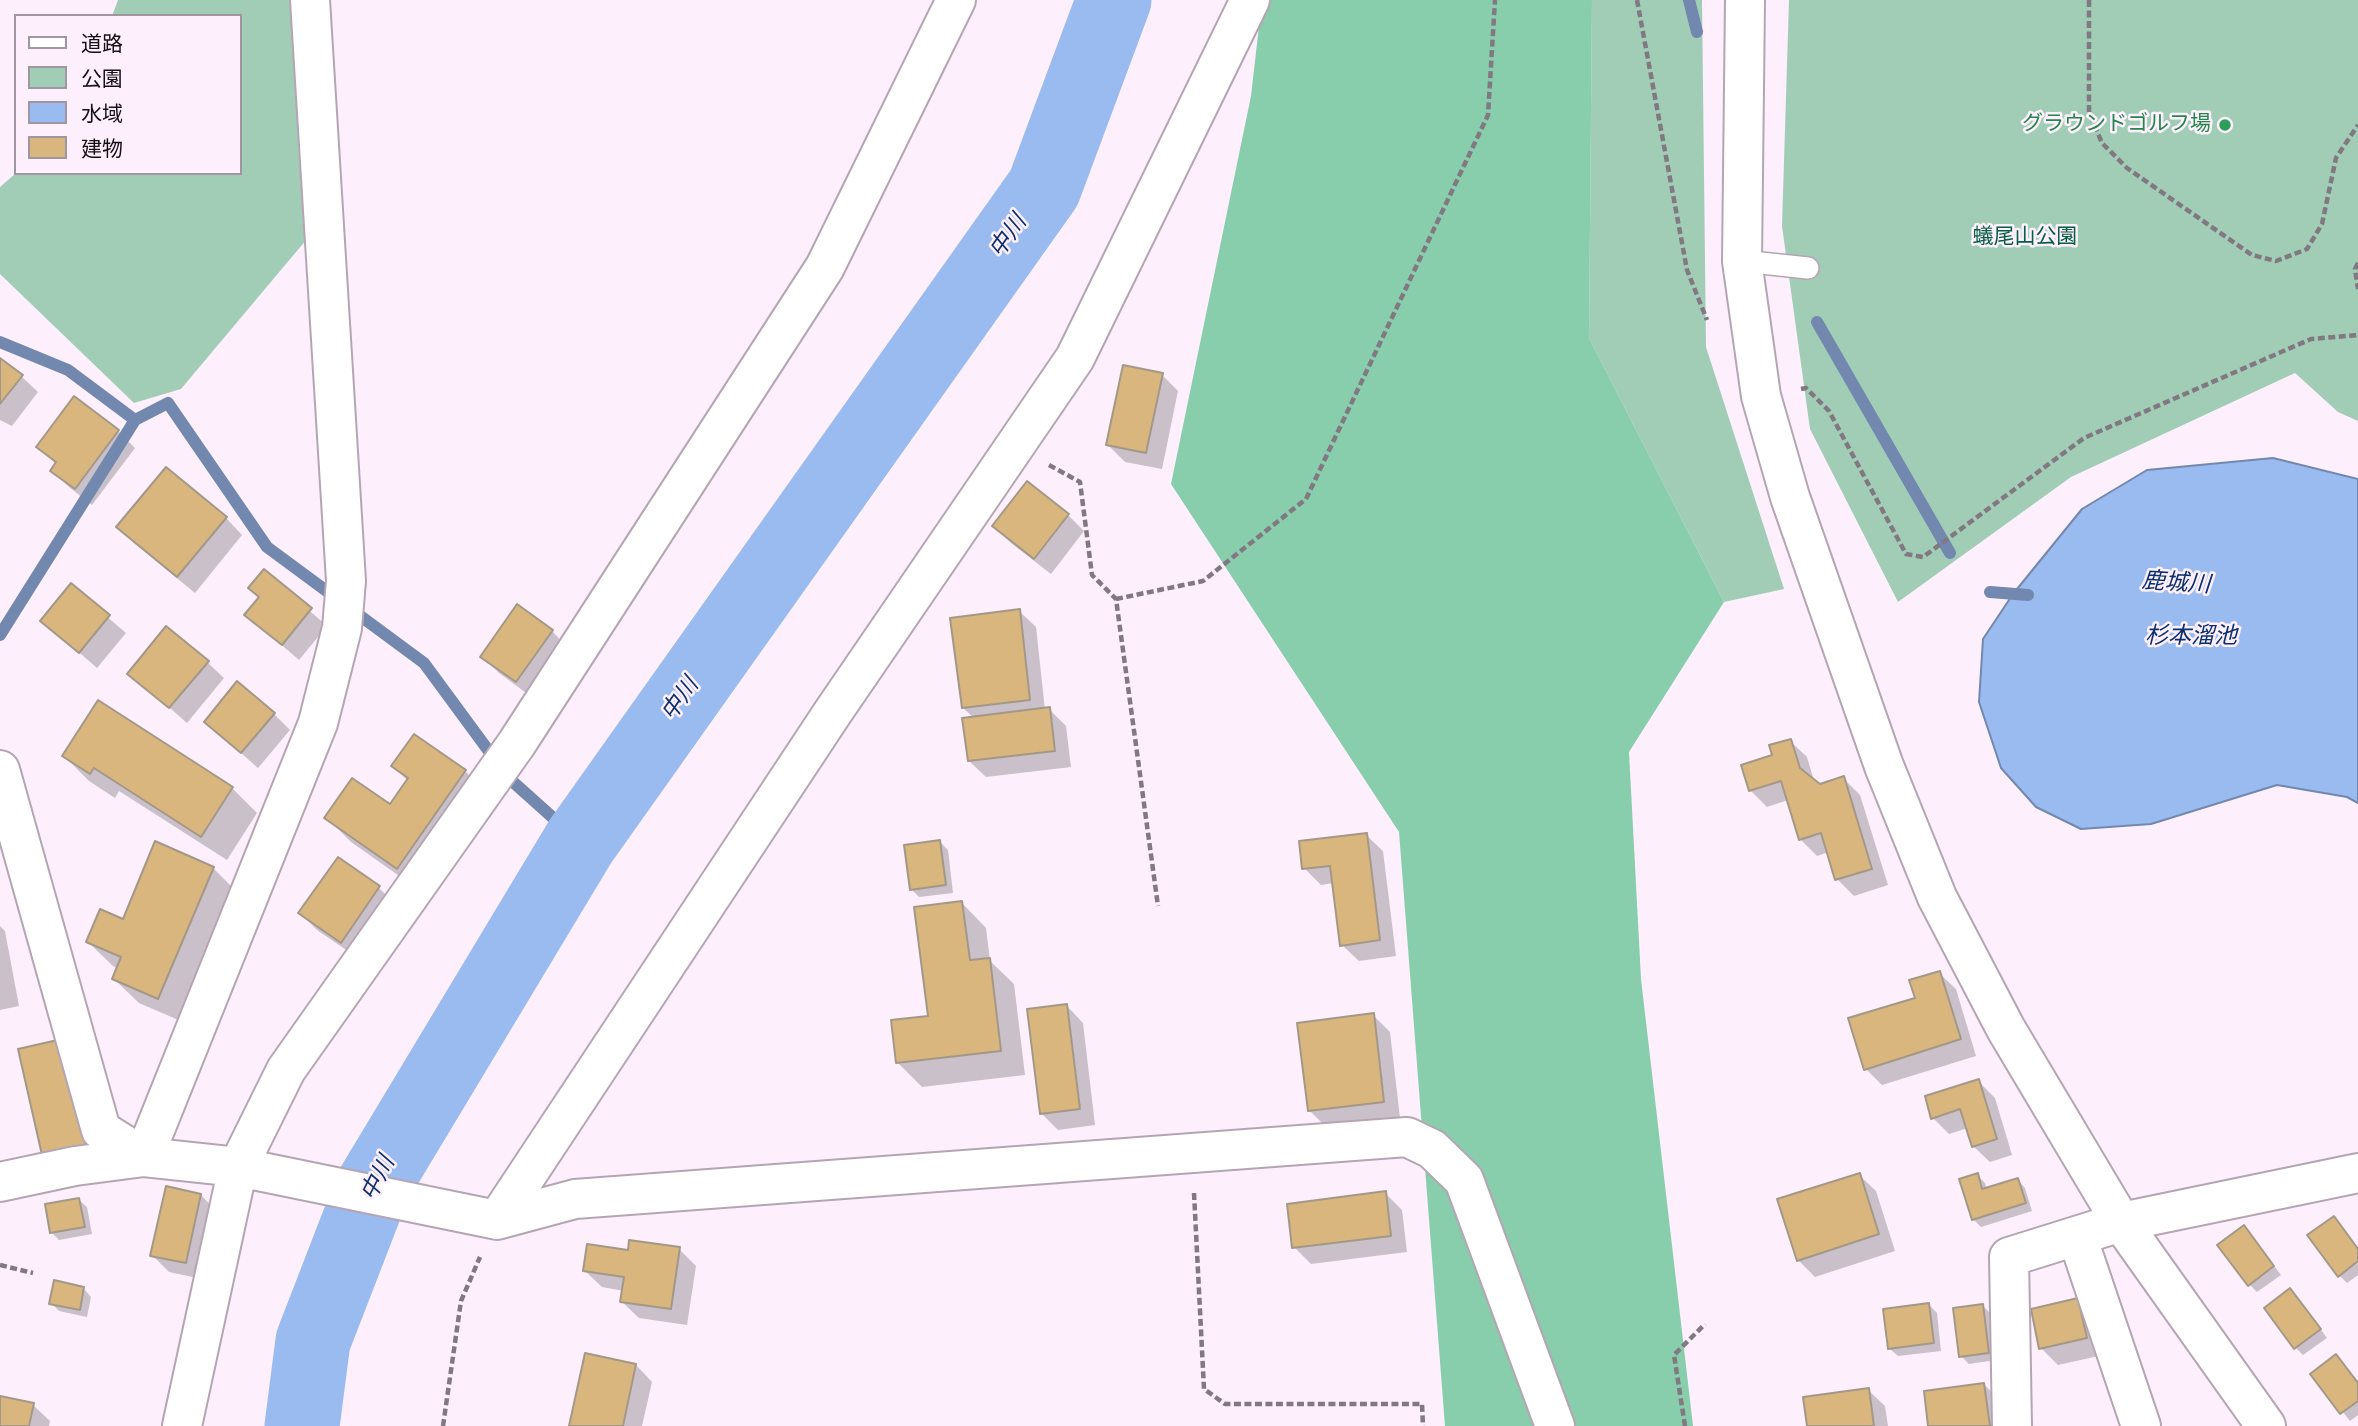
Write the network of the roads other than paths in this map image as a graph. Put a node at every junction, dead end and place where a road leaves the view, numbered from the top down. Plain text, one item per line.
1 (310, 0) edge
2 (957, 0) edge
3 (1251, 0) edge
4 (1745, 0) edge
5 (1742, 261) junction
6 (1808, 268) dead end
7 (0, 770) edge
8 (144, 1157) junction
9 (238, 1167) junction
10 (2358, 1174) edge
11 (0, 1182) edge
12 (497, 1220) junction
13 (2121, 1222) junction
14 (2077, 1236) junction
15 (182, 1426) edge
16 (1555, 1426) edge
17 (2012, 1426) edge
18 (2141, 1426) edge
19 (2266, 1426) edge

1 - 8 street
2 - 9 street
3 - 12 street
4 - 5 street
5 - 6 lane
5 - 13 street
7 - 8 street
8 - 9 street
8 - 11 street
9 - 12 street
9 - 15 street
10 - 13 street
12 - 16 street
13 - 14 street
13 - 19 street
14 - 17 street
14 - 18 street

